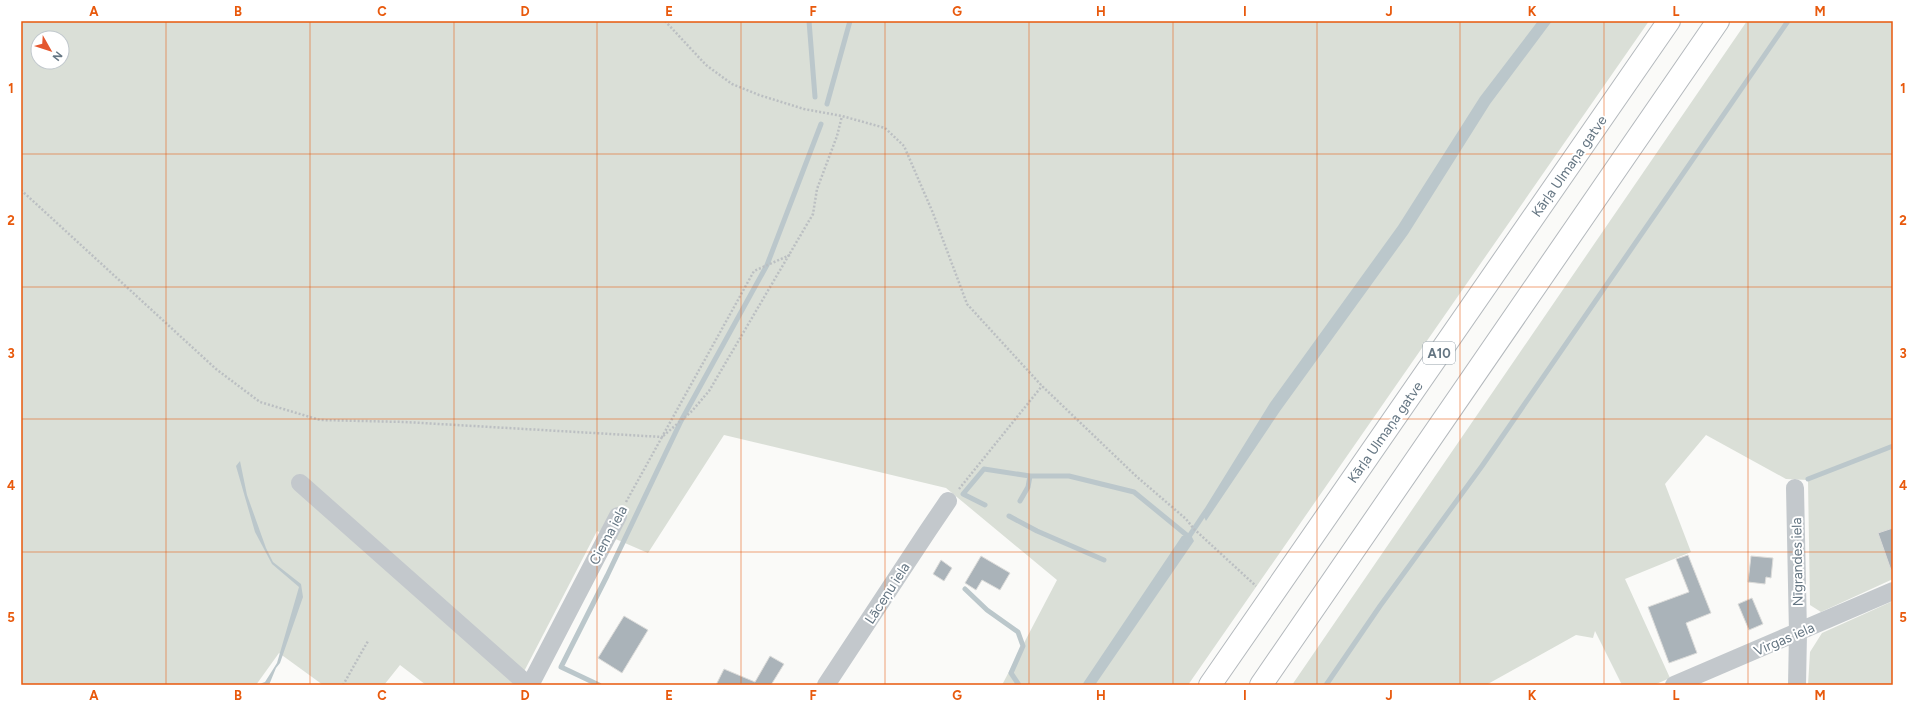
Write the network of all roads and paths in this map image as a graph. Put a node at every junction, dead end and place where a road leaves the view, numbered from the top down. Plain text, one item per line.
1 (665, 21) edge
2 (1669, 21) edge
3 (1718, 21) edge
4 (842, 116) junction
5 (21, 190) edge
6 (790, 255) junction
7 (1042, 386) junction
8 (662, 437) junction
9 (300, 483) dead end
10 (1795, 488) dead end
11 (948, 501) joint
12 (618, 516) joint
13 (1893, 592) edge
14 (1269, 598) junction
15 (1798, 633) junction
16 (368, 641) dead end
17 (344, 685) edge
18 (529, 685) edge
19 (826, 685) edge
20 (1210, 685) edge
21 (1261, 685) edge
22 (1674, 685) edge
23 (1797, 685) edge

1 - 4 path
2 - 14 highway, Kārļa Ulmaņa gatve / A10
3 - 21 highway
4 - 6 path, Ciema iela
4 - 7 path
5 - 8 path
6 - 8 path, Ciema iela
6 - 8 path
7 - 11 path
7 - 14 path
8 - 12 path, Ciema iela
9 - 18 street
10 - 15 street, Nīgrandes iela
11 - 19 street, Lāceņu iela
12 - 18 street, Ciema iela
13 - 15 street, Virgas iela
14 - 20 highway, Kārļa Ulmaņa gatve / A10
15 - 22 street, Virgas iela
15 - 23 street, Nīgrandes iela
16 - 17 path

